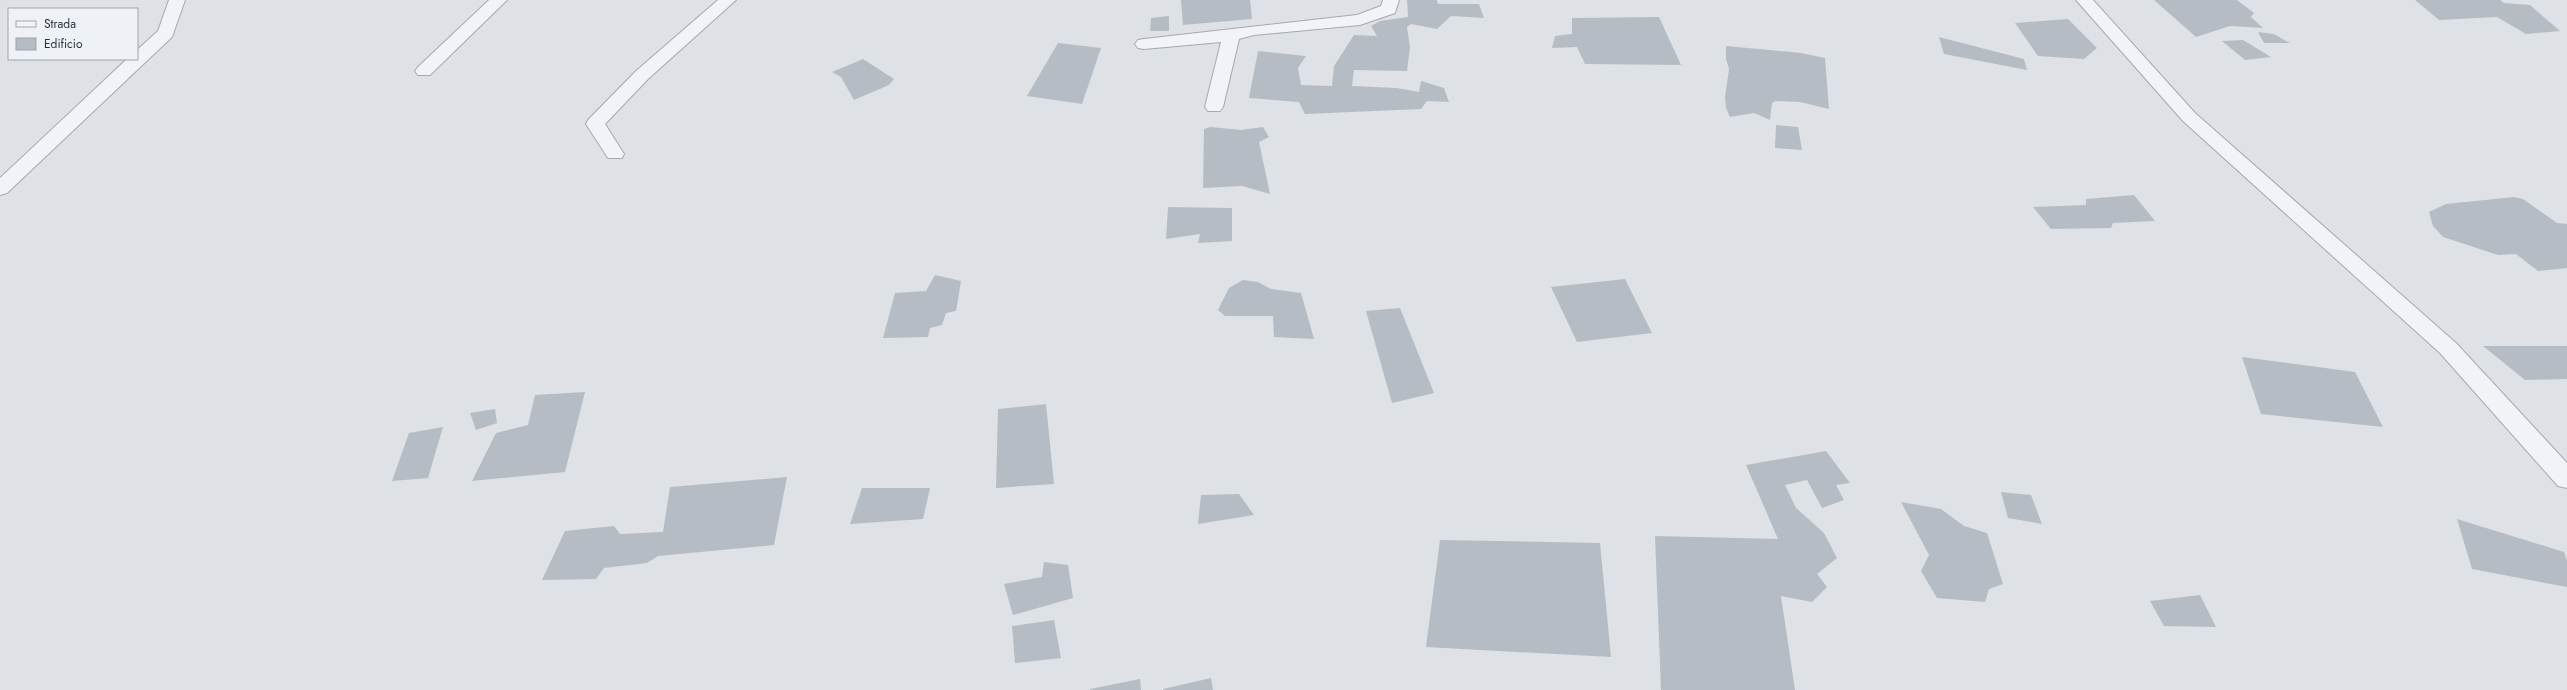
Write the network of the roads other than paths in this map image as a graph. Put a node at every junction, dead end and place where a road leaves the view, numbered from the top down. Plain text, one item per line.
1 (177, 0) edge
2 (500, 0) edge
3 (728, 0) edge
4 (1391, 0) edge
5 (2084, 0) edge
6 (1231, 36) junction
7 (1144, 44) dead end
8 (138, 58) edge
9 (136, 60) edge
10 (424, 71) dead end
11 (1214, 107) dead end
12 (615, 154) dead end
13 (0, 190) edge
14 (2567, 479) edge

1 - 8 street
2 - 10 street
3 - 12 street
4 - 6 street
5 - 14 street
6 - 7 street
6 - 11 street
9 - 13 street

